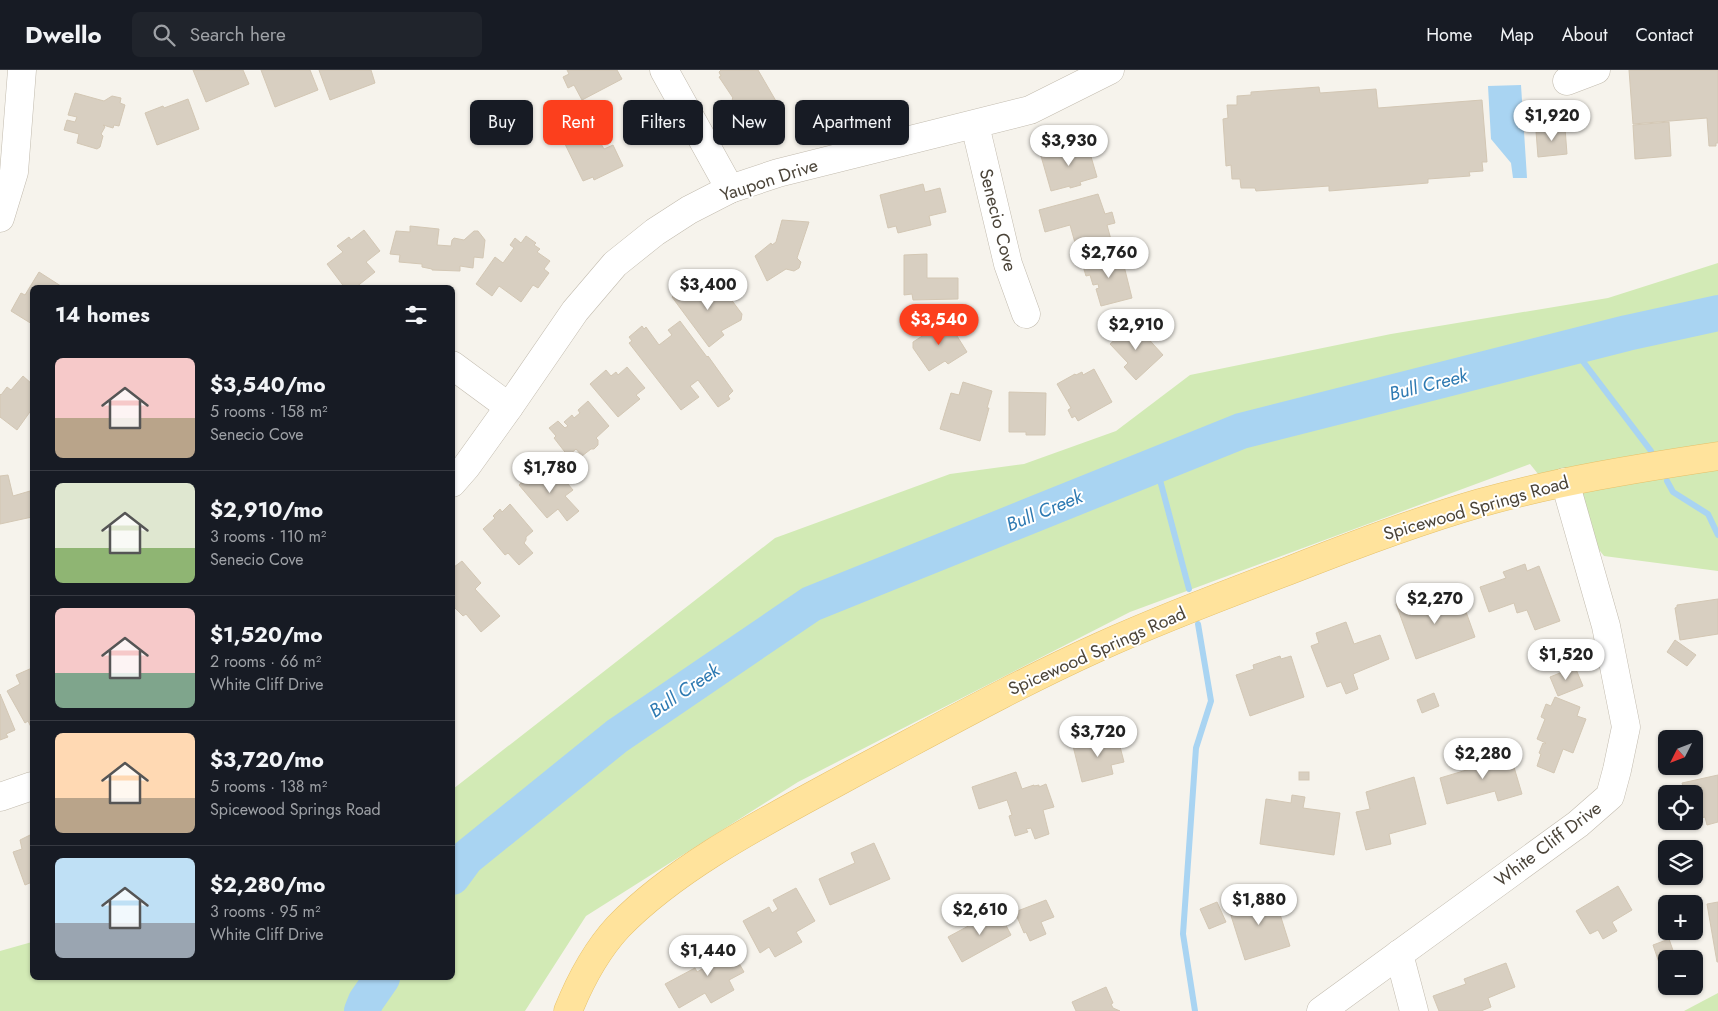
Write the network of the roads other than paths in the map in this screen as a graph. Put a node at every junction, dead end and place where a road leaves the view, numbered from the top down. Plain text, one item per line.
1 (22, 70) edge
2 (664, 70) edge
3 (1110, 70) edge
4 (1596, 70) edge
5 (1567, 81) dead end
6 (975, 125) junction
7 (730, 189) junction
8 (0, 218) edge
9 (1026, 314) dead end
10 (455, 367) edge
11 (509, 407) junction
12 (1718, 456) edge
13 (455, 480) edge
14 (1565, 482) junction
15 (30, 787) edge
16 (0, 797) edge
17 (1399, 954) junction
18 (568, 1011) edge
19 (1321, 1011) edge
20 (1414, 1011) edge

1 - 8 street
2 - 7 street
3 - 6 street, Yaupon Drive
4 - 5 street
6 - 7 street, Yaupon Drive
6 - 9 street, Senecio Cove
7 - 11 street, Yaupon Drive
10 - 11 street
11 - 13 street, Yaupon Drive
12 - 14 main road, Spicewood Springs Road
14 - 17 street, White Cliff Drive
14 - 18 main road, Spicewood Springs Road
15 - 16 street
17 - 19 street, White Cliff Drive
17 - 20 street

